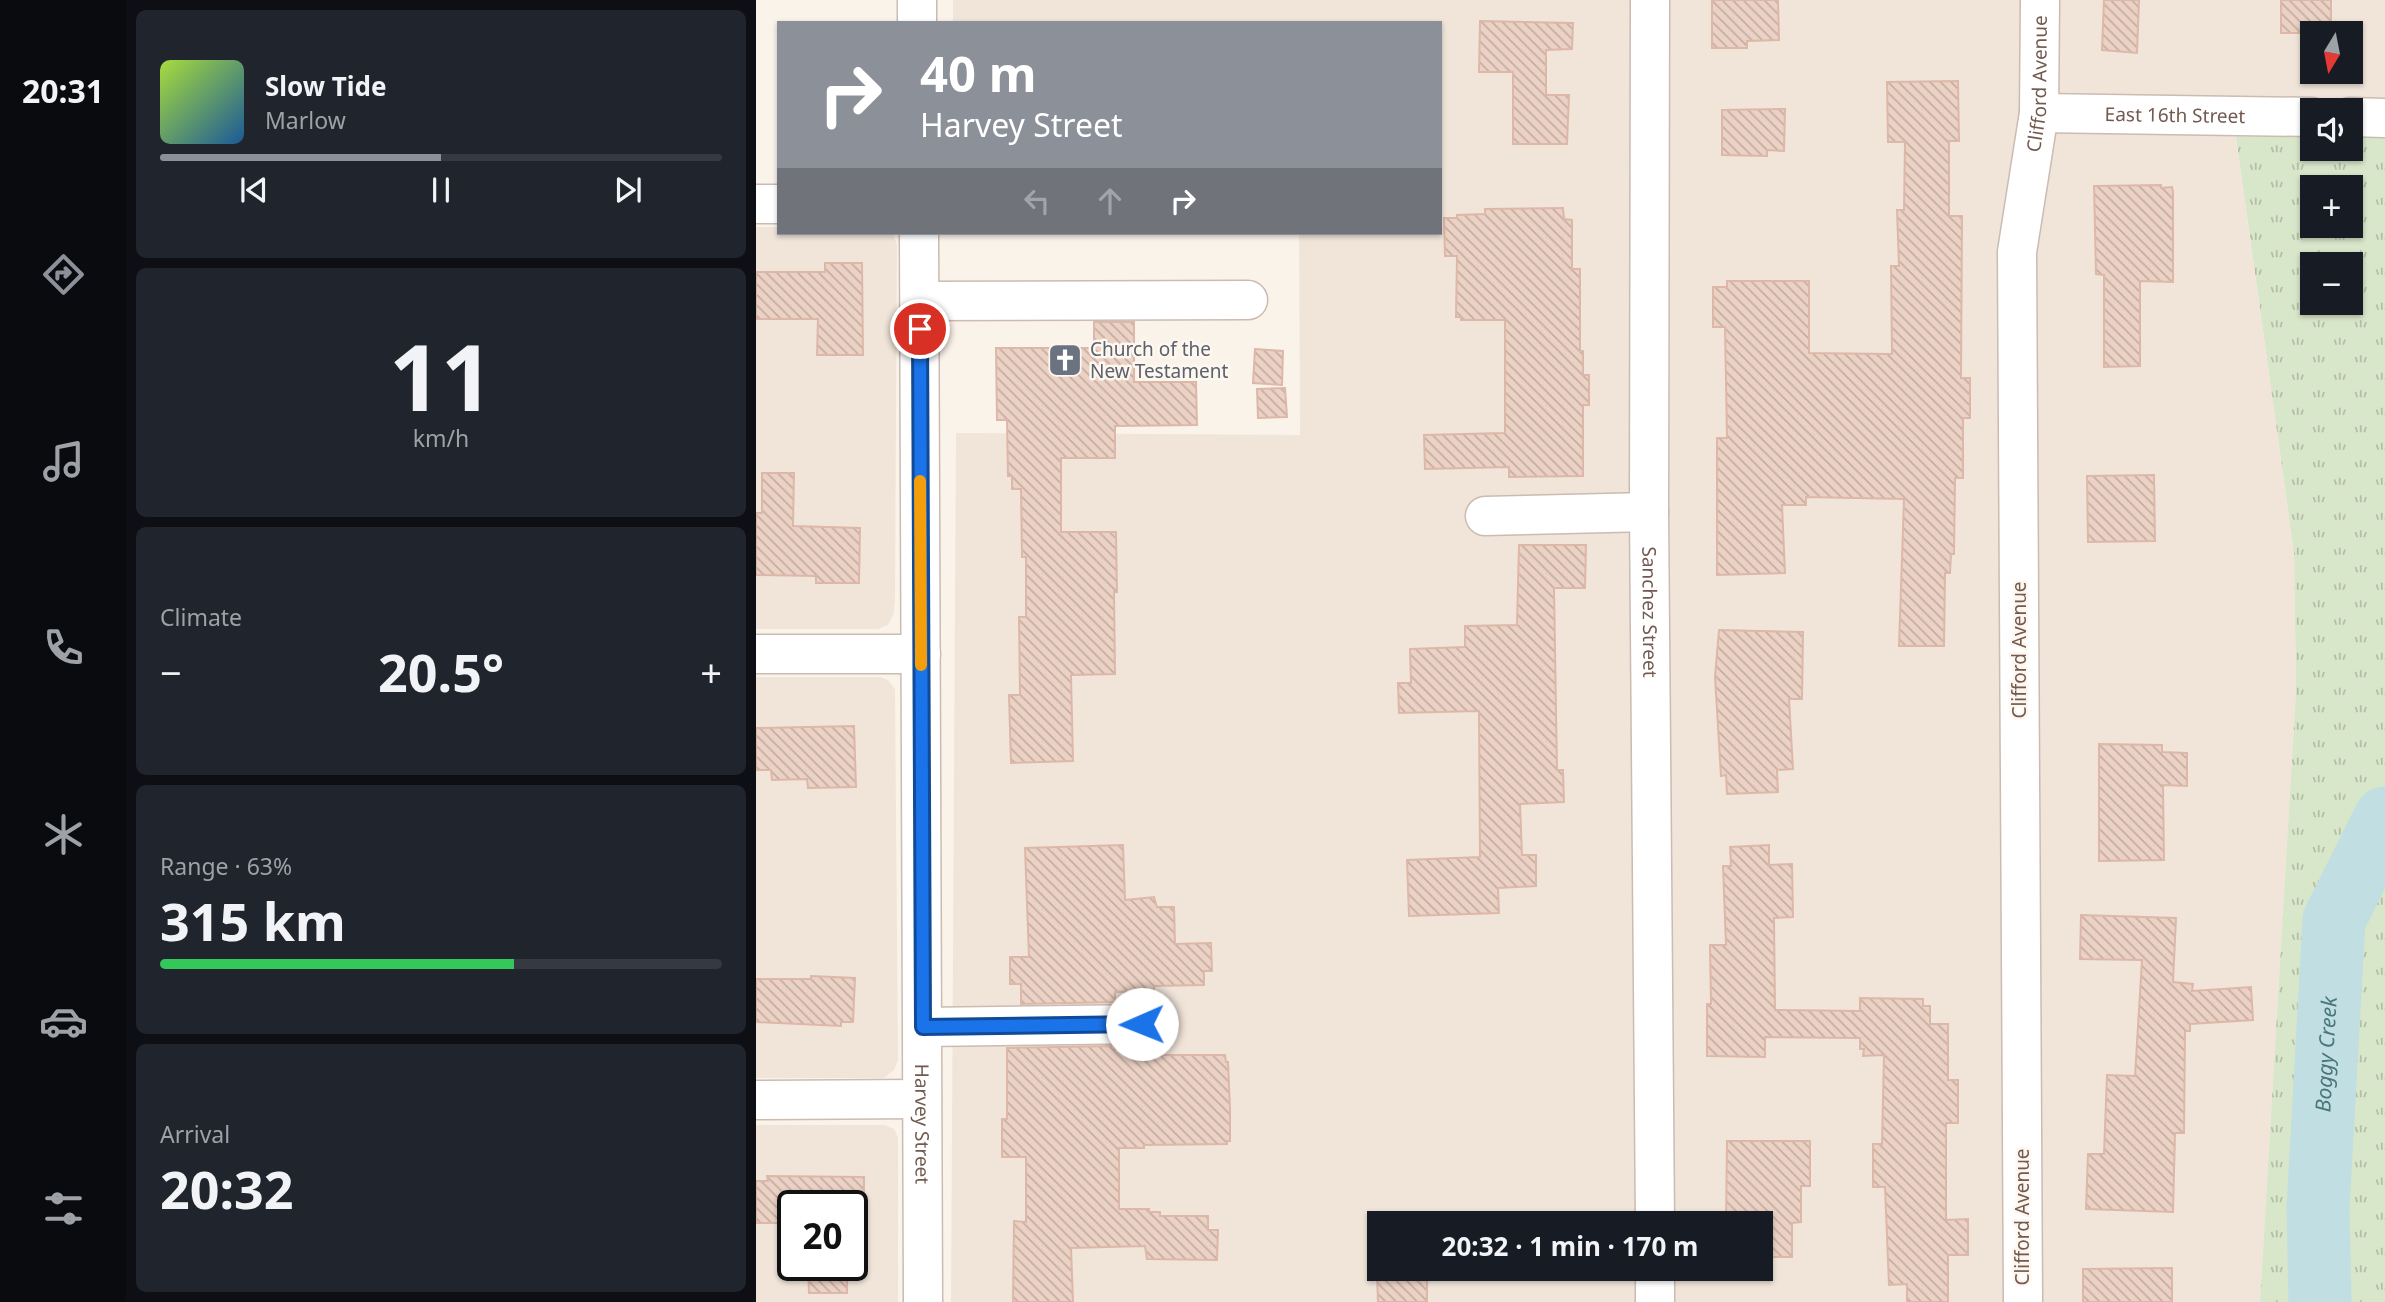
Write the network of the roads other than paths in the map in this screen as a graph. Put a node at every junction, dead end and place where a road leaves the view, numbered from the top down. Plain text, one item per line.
1 (917, 0) edge
2 (1650, 0) edge
3 (2040, 0) edge
4 (917, 21) edge
5 (2039, 113) junction
6 (2300, 117) edge
7 (2363, 117) edge
8 (2385, 118) edge
9 (756, 204) edge
10 (777, 204) edge
11 (919, 235) edge
12 (1248, 300) dead end
13 (919, 302) junction
14 (1649, 512) junction
15 (1485, 516) dead end
16 (756, 654) edge
17 (921, 654) junction
18 (1142, 1024) dead end
19 (923, 1027) junction
20 (756, 1100) edge
21 (922, 1100) junction
22 (1655, 1211) edge
23 (1655, 1281) edge
24 (923, 1302) edge
25 (1655, 1302) edge
26 (2023, 1302) edge

1 - 4 street
2 - 14 street, Sanchez Street
3 - 5 street, Clifford Avenue
5 - 6 street, East 16th Street
5 - 26 street, Clifford Avenue
7 - 8 street
9 - 10 street
11 - 13 street, Harvey Street
12 - 13 street
13 - 17 street, Harvey Street
14 - 15 street
14 - 22 street, Sanchez Street
16 - 17 street
17 - 19 street, Harvey Street
18 - 19 street
19 - 21 street, Harvey Street
20 - 21 street
21 - 24 street, Harvey Street
23 - 25 street

